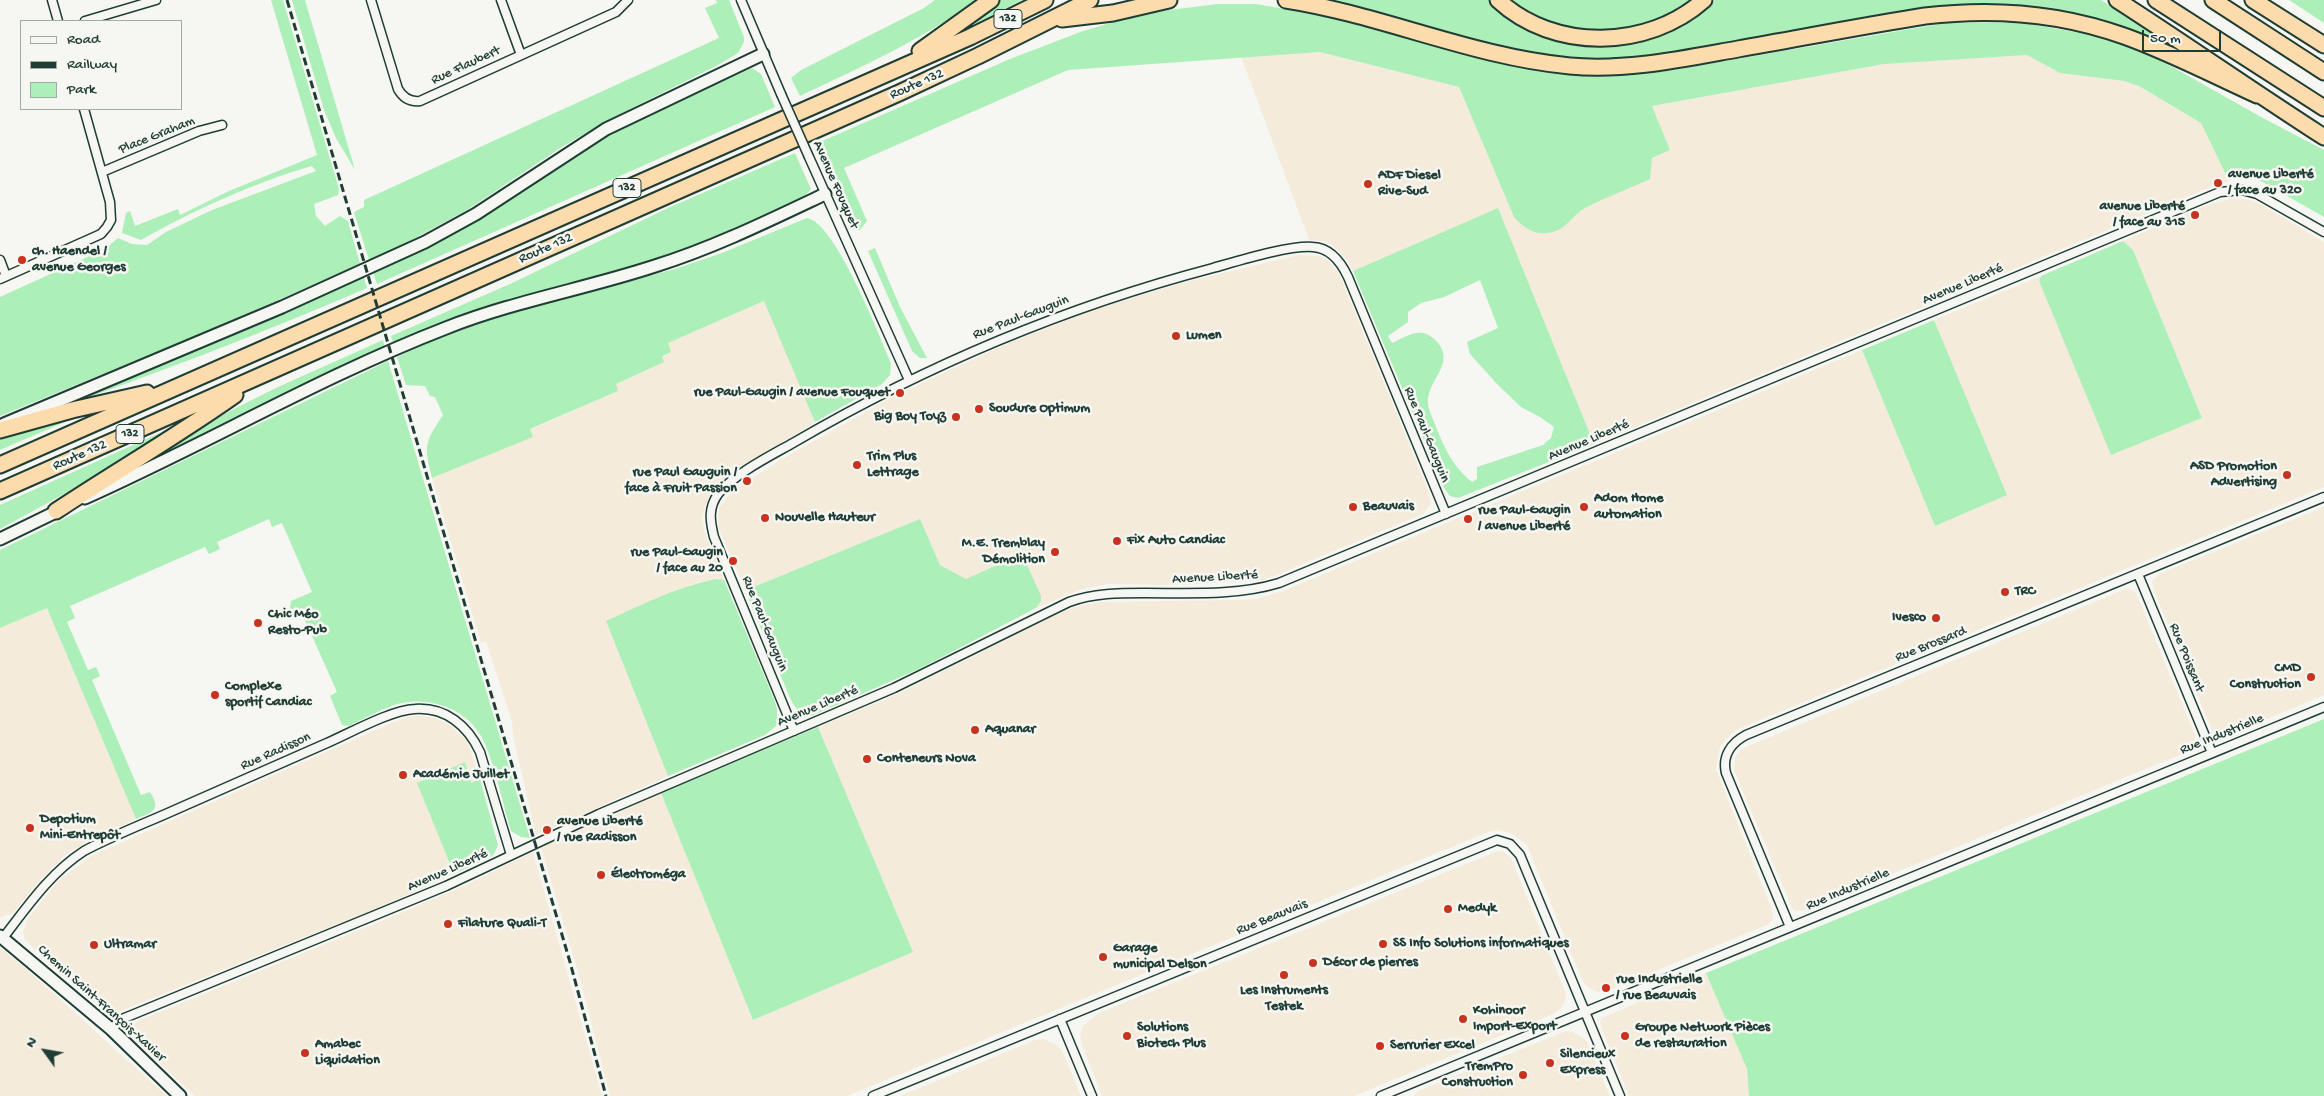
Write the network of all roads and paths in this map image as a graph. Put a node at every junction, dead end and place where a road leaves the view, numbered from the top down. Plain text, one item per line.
1 (52, 0) edge
2 (156, 0) edge
3 (371, 0) edge
4 (501, 0) edge
5 (628, 0) edge
6 (741, 0) edge
7 (991, 0) edge
8 (1045, 0) edge
9 (1090, 0) edge
10 (1169, 0) edge
11 (1286, 0) edge
12 (1498, 0) edge
13 (1704, 0) edge
14 (2118, 0) edge
15 (2156, 0) edge
16 (2212, 0) edge
17 (2253, 0) edge
18 (2269, 0) edge
19 (58, 20) edge
20 (88, 20) edge
21 (1050, 21) junction
22 (2324, 38) edge
23 (2324, 45) edge
24 (763, 54) junction
25 (521, 55) junction
26 (897, 68) junction
27 (2324, 72) edge
28 (2257, 95) junction
29 (2324, 108) edge
30 (84, 110) edge
31 (222, 126) dead end
32 (2324, 137) edge
33 (102, 172) junction
34 (826, 194) junction
35 (2324, 232) edge
36 (0, 260) edge
37 (3, 277) edge
38 (260, 376) junction
39 (909, 380) junction
40 (183, 385) junction
41 (0, 425) edge
42 (0, 430) edge
43 (0, 466) edge
44 (0, 491) edge
45 (2324, 497) edge
46 (56, 511) junction
47 (1446, 514) junction
48 (0, 539) edge
49 (2138, 574) junction
50 (2324, 707) edge
51 (794, 731) junction
52 (2212, 753) junction
53 (510, 855) junction
54 (1790, 927) junction
55 (1, 938) edge
56 (1585, 1012) junction
57 (1060, 1019) junction
58 (111, 1029) junction
59 (1396, 1093) edge
60 (180, 1096) edge
61 (873, 1096) edge
62 (1092, 1096) edge
63 (1381, 1096) edge
64 (1620, 1096) edge

1 - 19 street
2 - 20 street
3 - 25 street, Rue Flaubert
4 - 25 street
5 - 25 street, Rue Flaubert
6 - 24 street, Avenue Fouquet
7 - 26 highway
8 - 26 highway, Route 132 / 132
9 - 21 highway, Route 132 / 132
10 - 21 highway
11 - 28 highway
12 - 13 highway
14 - 28 highway
15 - 29 highway
16 - 27 highway
17 - 23 highway
18 - 22 highway
21 - 38 highway, Route 132 / 132
24 - 34 street, Avenue Fouquet, bridge
24 - 41 street
26 - 40 highway, Route 132 / 132
28 - 32 highway
30 - 33 street
31 - 33 street, Place Graham
33 - 37 street
34 - 39 street, Avenue Fouquet
34 - 46 street
35 - 47 street, Avenue Liberté
36 - 37 street
38 - 44 highway, Route 132 / 132
38 - 46 highway
39 - 47 street, Rue Paul-Gauguin
39 - 51 street, Rue Paul-Gauguin
40 - 42 highway
40 - 43 highway, Route 132 / 132
45 - 49 street, Rue Brossard
46 - 48 street
47 - 51 street, Avenue Liberté
49 - 52 street, Rue Poissant
49 - 54 street, Rue Brossard
50 - 52 street, Rue Industrielle
51 - 53 street, Avenue Liberté
52 - 54 street, Rue Industrielle
53 - 55 street, Rue Radisson
53 - 58 street, Avenue Liberté
54 - 56 street, Rue Industrielle
55 - 58 street, Chemin Saint-François-Xavier
56 - 57 street, Rue Beauvais
56 - 59 street, Rue Industrielle
56 - 64 street, Rue Beauvais
57 - 61 street, Rue Beauvais
57 - 62 street
58 - 60 street, Chemin Saint-François-Xavier
59 - 63 street, Rue Industrielle

